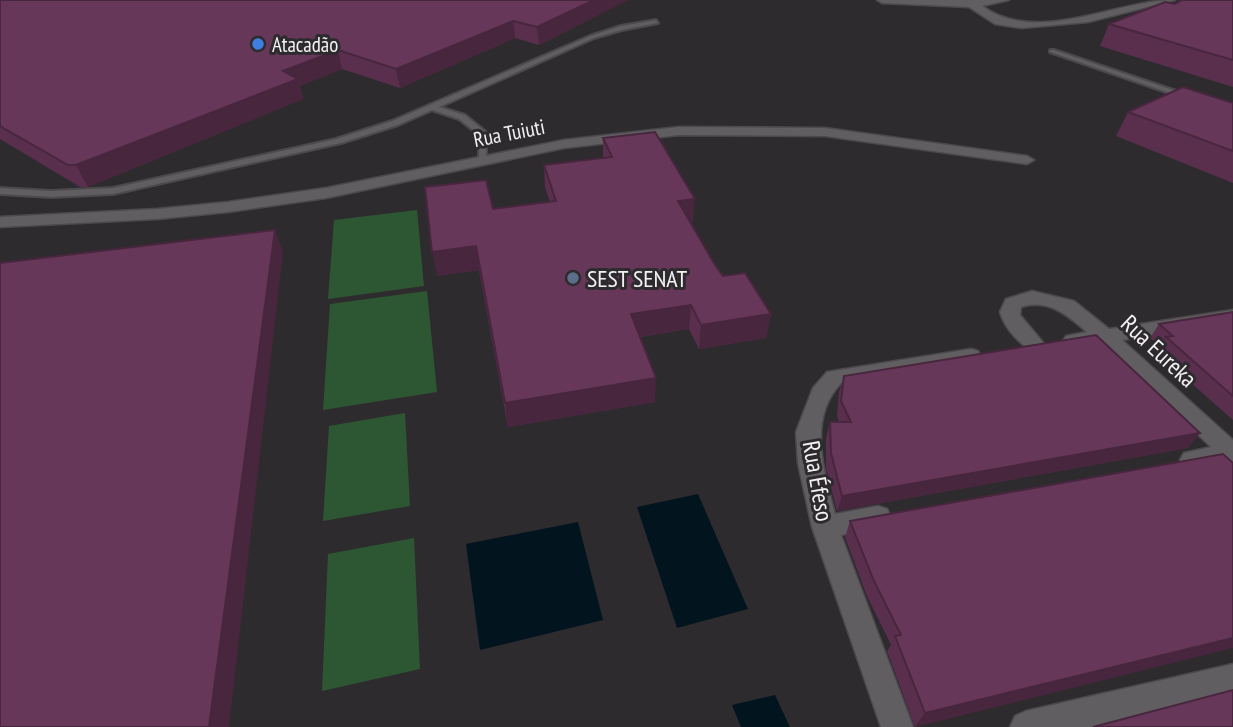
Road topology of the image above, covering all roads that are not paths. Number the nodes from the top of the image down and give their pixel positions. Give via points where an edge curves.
1 (882, 0) edge
2 (963, 0) edge
3 (1004, 0) edge
4 (1170, 0) edge
5 (976, 4) junction
6 (656, 22) dead end
7 (1052, 51) dead end
8 (1194, 99) edge
9 (432, 107) junction
10 (483, 159) junction
11 (1027, 160) dead end
12 (0, 191) edge
13 (0, 222) edge
14 (1233, 316) edge
15 (1106, 337) junction
16 (1036, 346) junction
17 (1232, 453) edge
18 (1163, 465) edge
19 (906, 512) edge
20 (824, 527) junction
21 (1233, 679) edge
22 (897, 727) edge
23 (1026, 727) edge

1 - 5 street
2 - 5 street
3 - 5 street
4 - 5 street via 1061,21 1016,24 998,21
6 - 9 lane via 592,37
7 - 8 lane
9 - 10 lane via 462,117 483,134
9 - 12 lane via 338,141 113,191
10 - 11 street, Rua Tuiuti via 629,135 768,130 825,132
10 - 13 street, Rua Tuiuti via 326,193 228,207
14 - 15 street, Rua Éfeso
15 - 16 street, Rua Éfeso
15 - 16 street, Rua Eureka via 1067,305 1032,297 1018,300 1011,307 1011,317
15 - 17 street, Rua Eureka
16 - 20 street, Rua Éfeso via 846,375 829,382 808,432
17 - 18 street
19 - 20 street
20 - 22 street, Rua Éfeso
21 - 23 street

